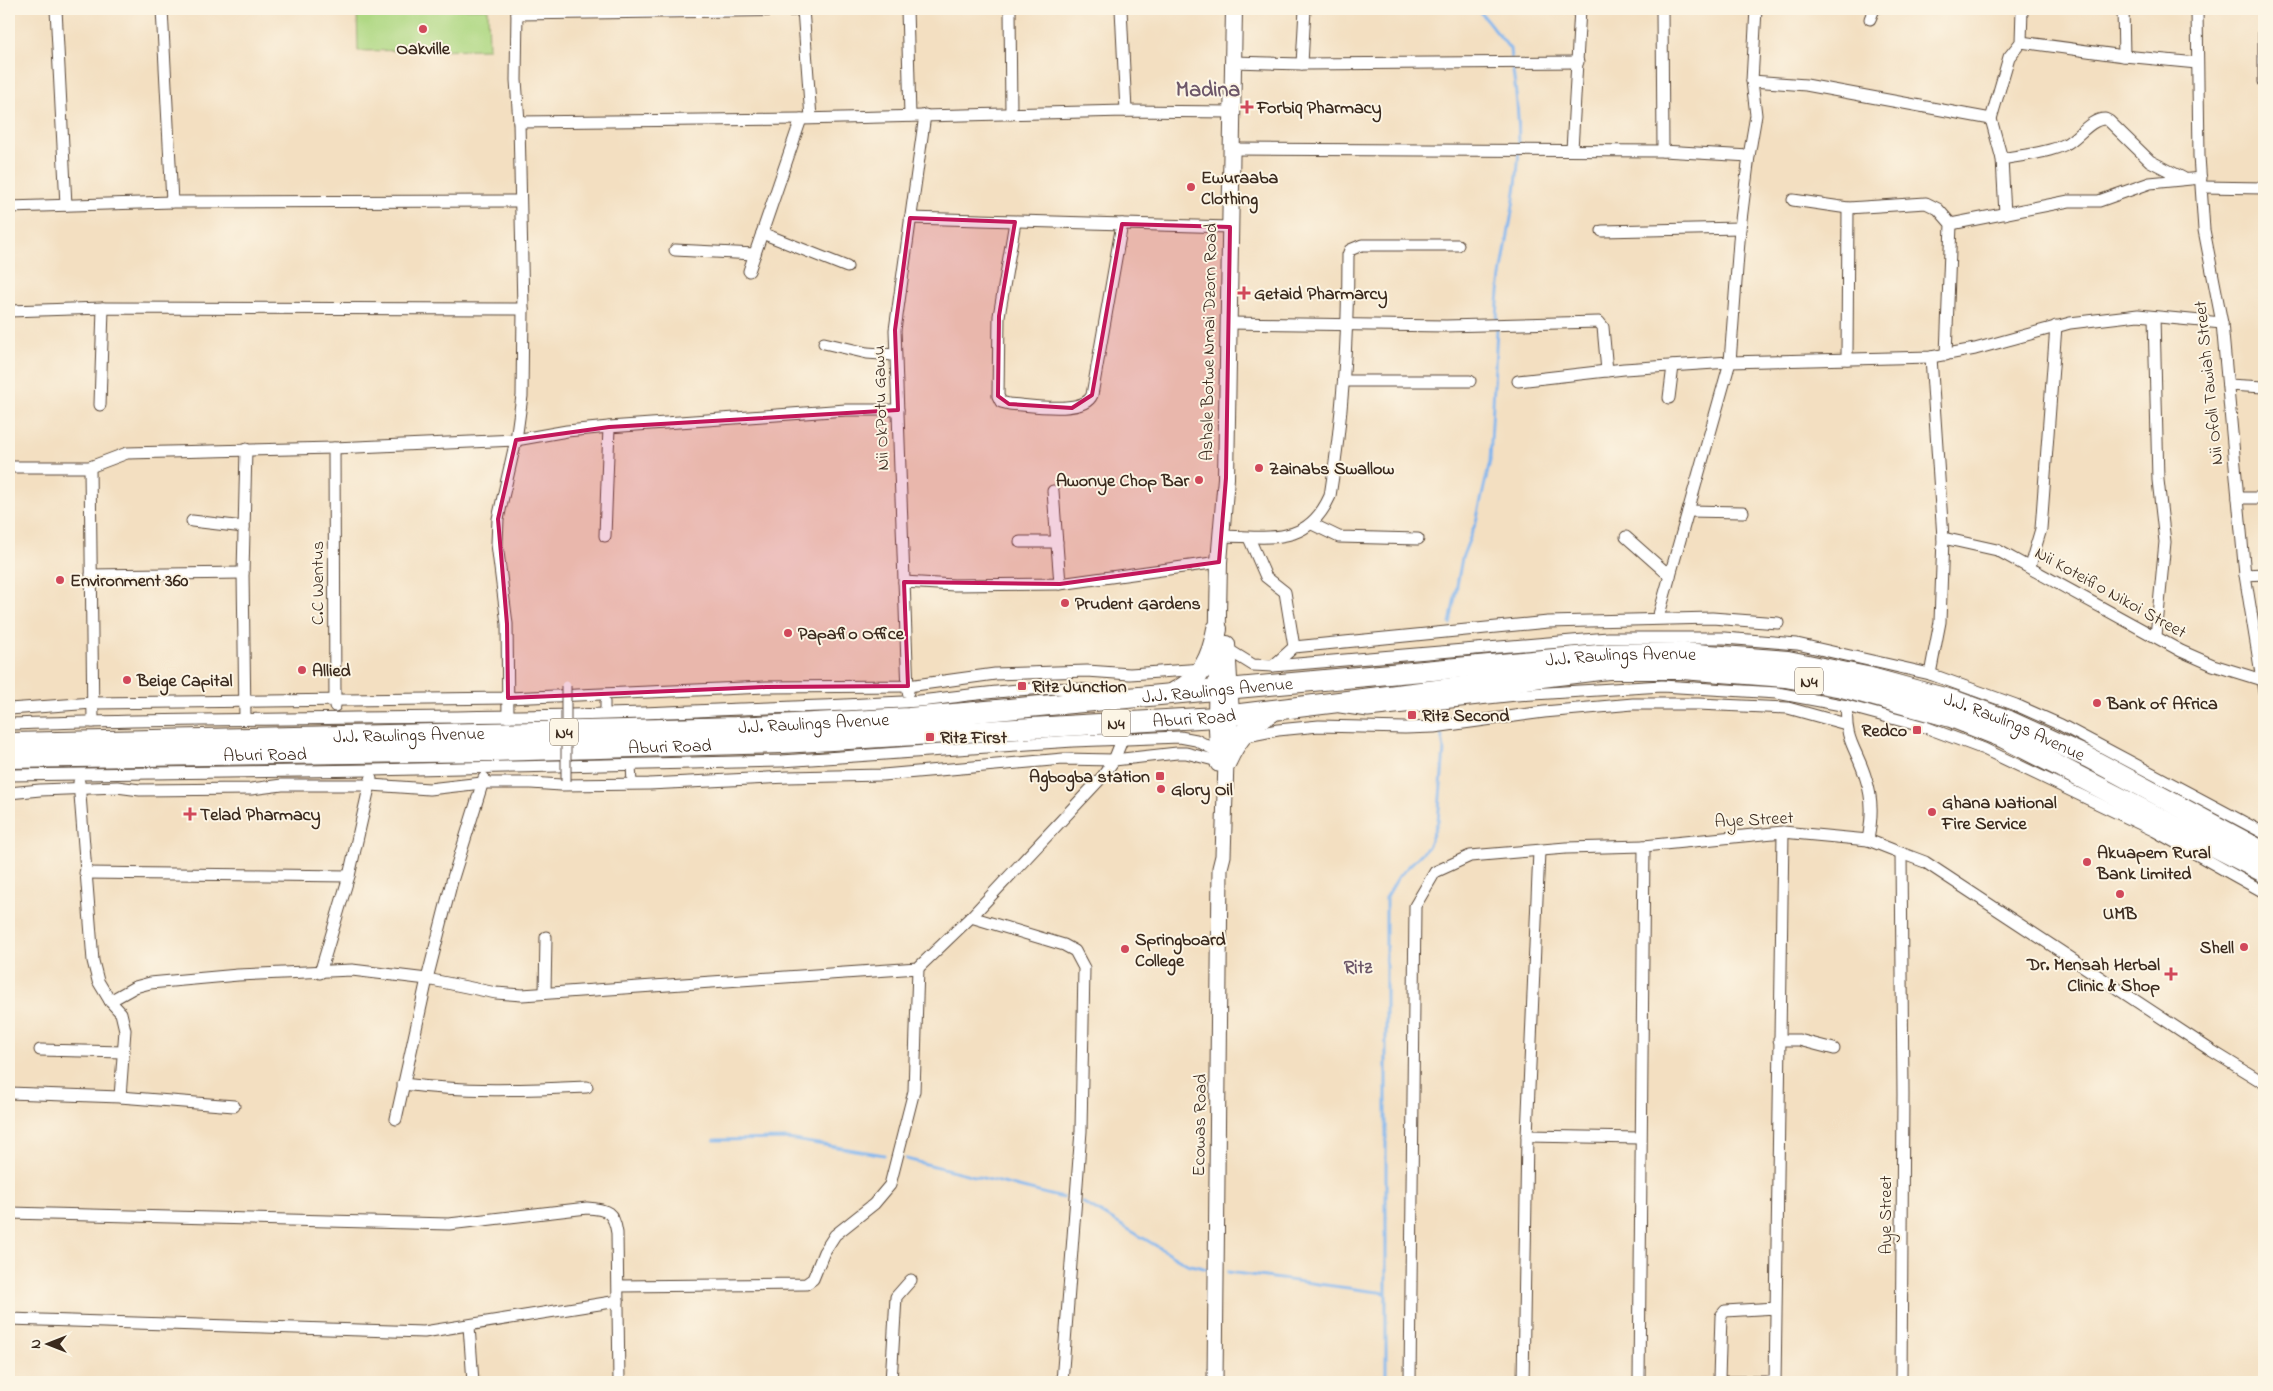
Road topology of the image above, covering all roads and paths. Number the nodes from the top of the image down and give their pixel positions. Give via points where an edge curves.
1 (56, 9) edge
2 (162, 9) edge
3 (803, 9) edge
4 (907, 9) edge
5 (1010, 9) edge
6 (1121, 9) edge
7 (1234, 9) edge
8 (1305, 9) edge
9 (1580, 9) edge
10 (1662, 9) edge
11 (1756, 9) edge
12 (2022, 9) edge
13 (2123, 9) edge
14 (2197, 9) edge
15 (2264, 9) edge
16 (517, 11) edge
17 (2021, 42) junction
18 (2124, 56) junction
19 (1233, 62) junction
20 (1578, 62) junction
21 (2198, 63) junction
22 (1302, 64) junction
23 (1752, 82) junction
24 (2264, 82) edge
25 (1126, 111) junction
26 (1231, 112) junction
27 (1011, 114) junction
28 (925, 115) junction
29 (910, 116) junction
30 (806, 118) junction
31 (1992, 120) junction
32 (519, 122) junction
33 (1231, 149) junction
34 (1572, 150) junction
35 (1662, 151) junction
36 (1749, 156) junction
37 (2002, 159) junction
38 (2184, 178) junction
39 (2201, 182) junction
40 (2264, 188) edge
41 (1793, 200) dead end
42 (520, 201) junction
43 (172, 202) junction
44 (66, 205) junction
45 (9, 207) edge
46 (1848, 208) junction
47 (2005, 214) junction
48 (910, 218) junction
49 (1015, 222) junction
50 (1122, 224) junction
51 (1951, 224) junction
52 (1230, 227) junction
53 (1740, 228) junction
54 (1602, 230) dead end
55 (762, 233) junction
56 (1458, 245) dead end
57 (675, 250) dead end
58 (755, 254) junction
59 (847, 267) dead end
60 (749, 271) dead end
61 (104, 308) junction
62 (523, 309) junction
63 (9, 311) edge
64 (2154, 317) junction
65 (1229, 323) junction
66 (1348, 323) junction
67 (2222, 323) junction
68 (2056, 326) junction
69 (824, 343) dead end
70 (895, 355) junction
71 (1946, 355) junction
72 (1931, 357) junction
73 (1846, 359) junction
74 (1730, 362) junction
75 (1673, 366) junction
76 (1607, 371) junction
77 (1470, 380) dead end
78 (1344, 381) junction
79 (1518, 381) dead end
80 (2228, 386) junction
81 (2264, 387) edge
82 (1669, 398) dead end
83 (100, 404) dead end
84 (898, 410) junction
85 (609, 427) junction
86 (516, 440) junction
87 (334, 448) junction
88 (246, 449) junction
89 (9, 467) edge
90 (90, 467) junction
91 (1053, 491) dead end
92 (2238, 498) junction
93 (2264, 498) edge
94 (1688, 511) junction
95 (1743, 512) dead end
96 (192, 521) dead end
97 (1312, 524) junction
98 (244, 527) junction
99 (1224, 532) junction
100 (605, 536) dead end
101 (1249, 538) junction
102 (1626, 538) dead end
103 (1943, 538) junction
104 (1418, 539) dead end
105 (1020, 542) dead end
106 (1057, 542) junction
107 (1219, 562) junction
108 (2030, 566) junction
109 (243, 572) junction
110 (2264, 574) edge
111 (91, 575) junction
112 (2245, 575) junction
113 (1670, 576) junction
114 (904, 582) junction
115 (1060, 584) junction
116 (1658, 618) junction
117 (1778, 623) dead end
118 (1218, 629) junction
119 (2156, 636) junction
120 (1294, 647) junction
121 (1554, 651) junction
122 (1226, 652) junction
123 (1273, 666) junction
124 (1203, 669) junction
125 (1930, 674) junction
126 (2262, 680) junction
127 (1732, 681) junction
128 (566, 686) dead end
129 (908, 686) junction
130 (2264, 692) edge
131 (1170, 693) junction
132 (1957, 693) junction
133 (508, 698) junction
134 (1118, 698) junction
135 (334, 700) junction
136 (245, 701) junction
137 (908, 701) junction
138 (1223, 702) junction
139 (93, 703) junction
140 (1329, 703) joint
141 (1847, 706) junction
142 (9, 709) edge
143 (1277, 709) junction
144 (508, 717) junction
145 (334, 718) junction
146 (736, 718) junction
147 (245, 719) junction
148 (93, 722) junction
149 (9, 724) edge
150 (1846, 724) junction
151 (270, 728) junction
152 (1239, 737) junction
153 (1122, 740) junction
154 (9, 743) edge
155 (902, 745) junction
156 (9, 758) edge
157 (2028, 759) junction
158 (1114, 760) junction
159 (306, 762) junction
160 (1220, 763) junction
161 (631, 764) junction
162 (488, 767) junction
163 (371, 770) junction
164 (79, 773) junction
165 (9, 775) edge
166 (566, 780) dead end
167 (482, 783) junction
168 (632, 784) junction
169 (371, 785) junction
170 (80, 788) junction
171 (9, 793) edge
172 (1783, 832) junction
173 (2264, 833) edge
174 (1868, 840) junction
175 (1644, 846) junction
176 (1538, 851) junction
177 (1900, 853) junction
178 (2256, 868) edge
179 (85, 873) junction
180 (349, 876) junction
181 (2264, 892) edge
182 (972, 917) junction
183 (546, 937) dead end
184 (918, 968) junction
185 (320, 972) junction
186 (427, 979) junction
187 (545, 993) junction
188 (110, 1001) junction
189 (1779, 1040) junction
190 (40, 1050) dead end
191 (1834, 1050) dead end
192 (124, 1052) junction
193 (2264, 1082) edge
194 (403, 1084) junction
195 (587, 1088) dead end
196 (9, 1093) edge
197 (120, 1097) junction
198 (234, 1106) dead end
199 (396, 1119) dead end
200 (1527, 1136) junction
201 (1640, 1138) junction
202 (9, 1213) edge
203 (910, 1280) dead end
204 (619, 1286) junction
205 (618, 1301) junction
206 (1776, 1308) junction
207 (9, 1319) edge
208 (468, 1326) junction
209 (473, 1382) edge
210 (619, 1382) edge
211 (891, 1382) edge
212 (1062, 1382) edge
213 (1215, 1382) edge
214 (1410, 1382) edge
215 (1523, 1382) edge
216 (1639, 1382) edge
217 (1901, 1382) edge

1 - 44 street
2 - 43 street
3 - 16 street
3 - 30 street
4 - 29 street
5 - 27 street
6 - 25 street
7 - 19 main road, Ashale Botwe Nmai Dzorn Road
8 - 22 street
9 - 20 street
10 - 35 street
11 - 23 street
12 - 17 street
13 - 18 street
14 - 21 street, Nii Ofoli Tawiah Street
15 - 24 street
16 - 32 street
17 - 18 street
17 - 31 street via 2009,57
18 - 21 street
19 - 22 street
19 - 26 main road, Ashale Botwe Nmai Dzorn Road
20 - 22 street
20 - 34 street
21 - 39 street, Nii Ofoli Tawiah Street
23 - 31 street via 1806,85
23 - 36 street via 1756,115
25 - 26 street
25 - 27 street
26 - 33 main road, Ashale Botwe Nmai Dzorn Road
27 - 28 street
28 - 29 street
28 - 48 street, Nii OkPotu Gawu
29 - 30 street
30 - 32 street
30 - 55 street
31 - 37 street
32 - 42 street
33 - 34 street
33 - 52 main road, Ashale Botwe Nmai Dzorn Road
34 - 35 street
35 - 36 street
36 - 53 street
37 - 38 street via 2064,145 2093,123 2104,119 2110,121 2150,161
37 - 47 street
38 - 39 street
38 - 47 street via 2150,183 2099,201 2069,201
39 - 40 street
39 - 67 street, Nii Ofoli Tawiah Street via 2204,230
41 - 46 street
42 - 43 street
42 - 62 street
43 - 44 street
44 - 45 street
46 - 51 street via 1926,203 1938,209
46 - 73 street
47 - 51 street
48 - 49 street
48 - 70 street, Nii OkPotu Gawu via 899,289
49 - 50 street
49 - 50 street via 999,316 998,396 1009,404 1072,408 1084,404 1092,395
50 - 52 street
51 - 71 street
52 - 65 main road, Ashale Botwe Nmai Dzorn Road
53 - 54 street
53 - 74 street
55 - 58 street
55 - 59 street
56 - 66 street via 1362,244 1350,250
57 - 58 street
58 - 60 street
61 - 62 street
61 - 63 street
61 - 83 street
62 - 86 street via 522,396
64 - 67 street
64 - 68 street via 2138,315
64 - 119 street via 2158,480 2164,542
65 - 66 street
65 - 99 main road, Ashale Botwe Nmai Dzorn Road
66 - 76 street via 1446,326 1599,322 1603,327
66 - 78 street
67 - 80 street, Nii Ofoli Tawiah Street
68 - 71 street
68 - 108 street via 2041,529
69 - 70 street via 867,354
70 - 84 street, Nii OkPotu Gawu
71 - 72 street
72 - 73 street
72 - 103 street
73 - 74 street
74 - 75 street
74 - 94 street
75 - 76 street
75 - 82 street
76 - 79 street
77 - 78 street
78 - 97 street via 1330,496 1323,513
80 - 81 street
80 - 92 street, Nii Ofoli Tawiah Street
84 - 85 street via 846,410
84 - 114 street, Nii OkPotu Gawu
85 - 86 street
85 - 100 street
86 - 87 street
86 - 133 street via 498,519 497,544 507,624
87 - 88 street
87 - 135 street, C.C Wentus
88 - 90 street via 127,452
88 - 98 street
89 - 90 street
90 - 111 street
91 - 106 street
92 - 93 street
92 - 112 street, Nii Ofoli Tawiah Street
94 - 95 street
94 - 113 street
96 - 98 street
97 - 101 street via 1274,537
97 - 104 street via 1339,538
98 - 109 street
99 - 101 street
99 - 107 main road
99 - 122 main road via 1229,602
101 - 120 street via 1266,578 1285,592
102 - 113 street
103 - 108 street, Nii Koteifio Nikoi Street via 1997,550
103 - 125 street via 1940,622
105 - 106 street
106 - 115 street
107 - 115 street
107 - 118 main road
108 - 119 street, Nii Koteifio Nikoi Street
109 - 111 street
109 - 136 street
110 - 112 street
111 - 139 street
112 - 126 street, Nii Ofoli Tawiah Street
113 - 116 street
114 - 115 street
114 - 129 street, Nii OkPotu Gawu
116 - 117 street
116 - 120 street via 1548,622
118 - 124 highway via 1213,651
118 - 138 main road
119 - 126 street, Nii Koteifio Nikoi Street via 2213,665
120 - 123 street
121 - 123 street
121 - 125 street via 1608,638 1682,637 1779,642
121 - 132 highway, J.J. Rawlings Avenue / N4 via 1609,654 1683,652 1788,661
121 - 138 highway, J.J. Rawlings Avenue / N4 via 1308,681
122 - 123 street via 1232,652 1253,666
122 - 138 main road
124 - 129 street via 1130,674 1087,671 995,674
124 - 131 highway via 1188,686
125 - 132 street
126 - 130 street, Nii Ofoli Tawiah Street
127 - 140 highway, J.J. Rawlings Avenue / N4 via 1682,668 1608,669
127 - 141 street
127 - 157 highway, J.J. Rawlings Avenue / N4 via 1785,677 1863,691 1951,717 2004,738
128 - 166 street, bridge
129 - 133 street via 766,686
129 - 137 street, Nii OkPotu Gawu
131 - 134 highway, J.J. Rawlings Avenue / N4
131 - 138 highway, J.J. Rawlings Avenue / N4
132 - 173 street via 2016,705 2061,725
132 - 178 highway, J.J. Rawlings Avenue / N4 via 2089,758
133 - 135 street
133 - 144 street
134 - 137 street via 1084,689
134 - 146 highway, J.J. Rawlings Avenue / N4 via 909,718
135 - 136 street
135 - 145 street, C.C Wentus
136 - 139 street
136 - 147 street
137 - 146 street
138 - 143 highway, Aburi Road / N4
138 - 155 highway, Aburi Road / N4 via 1159,720
138 - 160 street, Ecowas Road
139 - 142 street
139 - 148 street
140 - 143 highway, Aburi Road / N4
141 - 150 street
141 - 157 street
143 - 152 highway via 1254,722
144 - 145 street
144 - 146 street via 605,708
145 - 151 street
146 - 151 highway, J.J. Rawlings Avenue / N4
147 - 148 street
147 - 151 street
148 - 149 street
150 - 152 street via 1788,708 1633,704 1434,727 1320,726
150 - 174 street via 1872,803
151 - 154 highway, J.J. Rawlings Avenue / N4
152 - 160 highway
153 - 155 street
153 - 158 street
153 - 160 street via 1180,737 1196,740
155 - 159 highway, Aburi Road / N4 via 782,743 493,752
155 - 161 street via 782,761
156 - 159 highway, Aburi Road / N4
157 - 178 highway, J.J. Rawlings Avenue / N4
158 - 160 street via 1186,753
158 - 168 street via 1063,760 883,776
158 - 182 street via 1103,776
159 - 163 street
159 - 164 street
160 - 213 street, Ecowas Road via 1223,856 1220,868
161 - 162 street
161 - 168 street
162 - 163 street
162 - 167 street
163 - 169 street
164 - 165 street
164 - 170 street
167 - 168 street
167 - 169 street via 429,789
167 - 186 street
169 - 170 street via 282,785 251,789
169 - 180 street
170 - 171 street
170 - 179 street
172 - 174 street, Aye Street
172 - 175 street, Aye Street
172 - 189 street
174 - 177 street, Aye Street
175 - 176 street, Aye Street
175 - 201 street
176 - 200 street
176 - 214 street, Aye Street via 1470,856 1435,872 1415,906
177 - 193 street via 1925,862
177 - 217 street, Aye Street via 1903,1094
178 - 181 street
179 - 180 street
179 - 188 street via 93,961 98,981
180 - 185 street
182 - 184 street
182 - 212 street via 1064,945 1075,951 1084,968 1081,1131
183 - 187 street
184 - 187 street
184 - 204 street via 914,1091 890,1185 874,1204 835,1235 813,1279 806,1284
185 - 186 street via 352,970
185 - 188 street via 150,983 135,987
186 - 187 street via 496,993
186 - 194 street
188 - 192 street via 121,1013 125,1030
189 - 191 street via 1799,1040
189 - 206 street
190 - 192 street
192 - 197 street
194 - 195 street via 439,1089 516,1091
194 - 199 street
196 - 197 street
197 - 198 street
200 - 201 street
200 - 215 street
201 - 216 street
202 - 204 street via 449,1224 600,1209 610,1213 615,1223
203 - 211 street via 896,1297
204 - 205 street
205 - 208 street
205 - 210 street
206 - 206 street via 1725,1311 1721,1316 1719,1379 1723,1382 1775,1382
207 - 208 street via 424,1332
208 - 209 street

